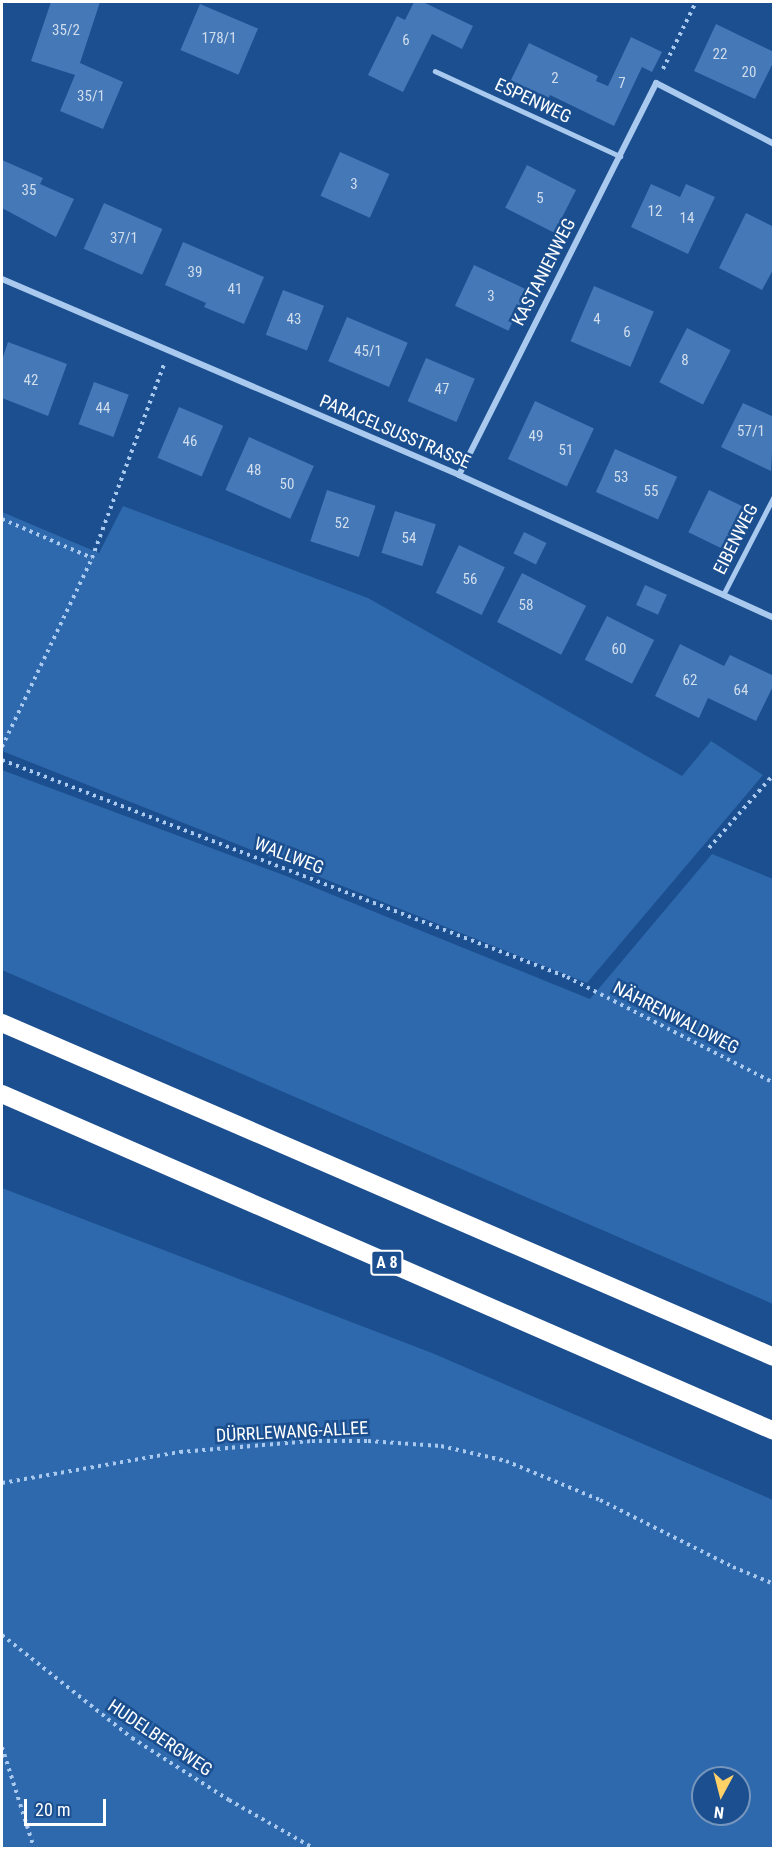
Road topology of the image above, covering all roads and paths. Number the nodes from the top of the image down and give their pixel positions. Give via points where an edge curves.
1 (696, 2) edge
2 (435, 71) dead end
3 (656, 83) junction
4 (774, 144) edge
5 (620, 156) junction
6 (2, 279) edge
7 (169, 352) junction
8 (459, 475) junction
9 (774, 496) edge
10 (2, 519) edge
11 (92, 558) junction
12 (723, 595) junction
13 (774, 618) edge
14 (2, 747) edge
15 (2, 760) edge
16 (774, 774) edge
17 (709, 848) dead end
18 (567, 976) joint
19 (2, 1023) edge
20 (774, 1083) edge
21 (2, 1094) edge
22 (774, 1357) edge
23 (774, 1431) edge
24 (2, 1483) edge
25 (774, 1584) edge
26 (2, 1635) edge
27 (2, 1747) edge
28 (34, 1848) edge
29 (314, 1848) edge

1 - 3 path
2 - 5 lane, ESPENWEG
3 - 4 street
3 - 5 street, KASTANIENWEG
5 - 8 street, KASTANIENWEG
6 - 7 street, PARACELSUSSTRASSE
7 - 8 street, PARACELSUSSTRASSE
7 - 11 path
8 - 12 street, PARACELSUSSTRASSE
9 - 12 lane, EIBENWEG
10 - 11 path
11 - 14 path
12 - 13 street, PARACELSUSSTRASSE
15 - 18 path, WALLWEG
16 - 17 path
18 - 20 path, NÄHRENWALDWEG
19 - 22 highway
21 - 23 highway, A 8
24 - 25 path, DÜRRLEWANG-ALLEE via 180,1452 312,1441 368,1440 441,1446 506,1461 548,1478
26 - 29 path, HUDELBERGWEG via 132,1738
27 - 28 path

